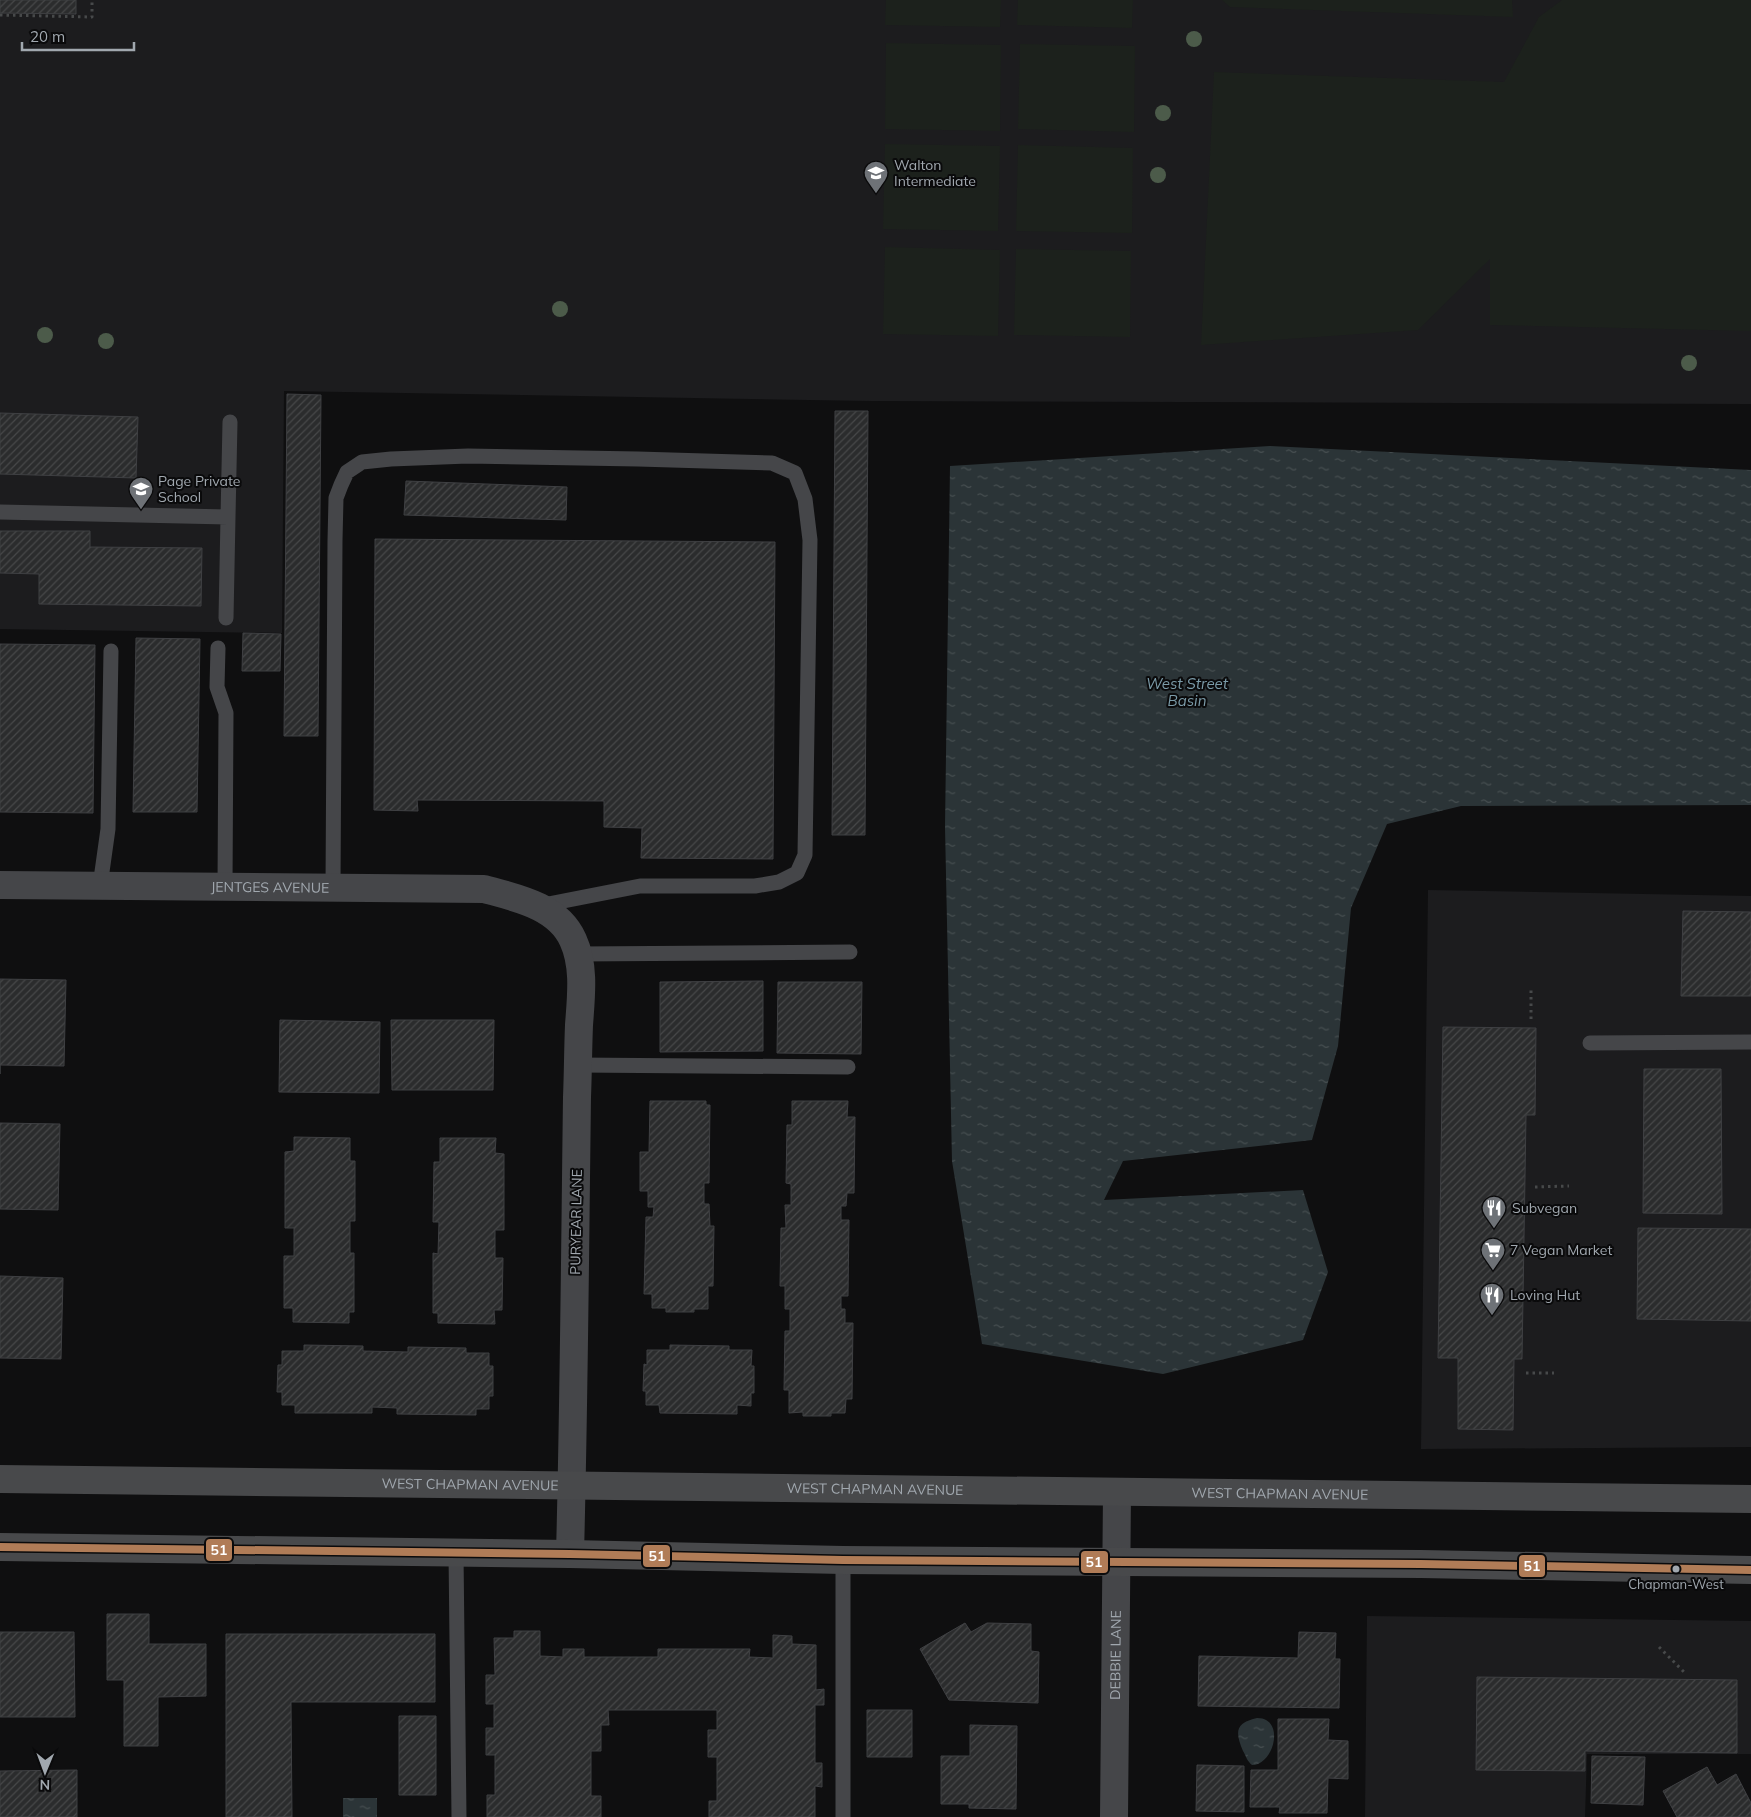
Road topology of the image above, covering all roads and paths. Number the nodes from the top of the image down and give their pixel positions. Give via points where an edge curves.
1 (92, 0) edge
2 (0, 15) edge
3 (230, 422) dead end
4 (0, 512) edge
5 (228, 517) junction
6 (226, 618) dead end
7 (218, 648) dead end
8 (111, 651) dead end
9 (0, 885) edge
10 (100, 886) junction
11 (225, 886) junction
12 (333, 888) junction
13 (538, 906) junction
14 (850, 952) dead end
15 (578, 954) junction
16 (1531, 988) dead end
17 (1531, 1019) dead end
18 (1751, 1042) edge
19 (1590, 1043) dead end
20 (578, 1065) junction
21 (848, 1067) dead end
22 (1569, 1186) dead end
23 (1535, 1187) dead end
24 (1526, 1373) dead end
25 (1554, 1373) dead end
26 (0, 1478) edge
27 (572, 1486) junction
28 (1117, 1493) junction
29 (1751, 1500) edge
30 (0, 1547) edge
31 (456, 1553) junction
32 (570, 1554) junction
33 (843, 1560) junction
34 (1116, 1562) junction
35 (1751, 1570) edge
36 (1659, 1647) dead end
37 (1684, 1672) dead end
38 (459, 1817) edge
39 (843, 1817) edge
40 (1114, 1817) edge

1 - 2 path via 92,17
3 - 5 lane
4 - 5 lane
5 - 6 lane
7 - 11 lane via 217,686 226,713
8 - 10 lane via 108,829
9 - 10 street, JENTGES AVENUE
10 - 11 street, JENTGES AVENUE
11 - 12 street, JENTGES AVENUE
12 - 13 street, JENTGES AVENUE via 484,889
12 - 13 lane via 336,498 347,472 362,462 468,456 772,463 795,473 805,499 810,540 805,855 797,873 779,882 754,886 640,886
13 - 15 street, PURYEAR LANE via 567,928
14 - 15 lane
15 - 20 street, PURYEAR LANE via 581,980
16 - 17 path
18 - 19 lane
20 - 21 lane
20 - 27 street, PURYEAR LANE
22 - 23 path
24 - 25 path
26 - 27 main road, WEST CHAPMAN AVENUE
27 - 28 main road, WEST CHAPMAN AVENUE
27 - 32 street, PURYEAR LANE
28 - 29 main road, WEST CHAPMAN AVENUE
28 - 34 street, DEBBIE LANE
30 - 31 main road
31 - 32 main road
31 - 38 lane
32 - 33 main road
33 - 34 main road
33 - 39 lane
34 - 35 main road
34 - 40 street, DEBBIE LANE
36 - 37 path

